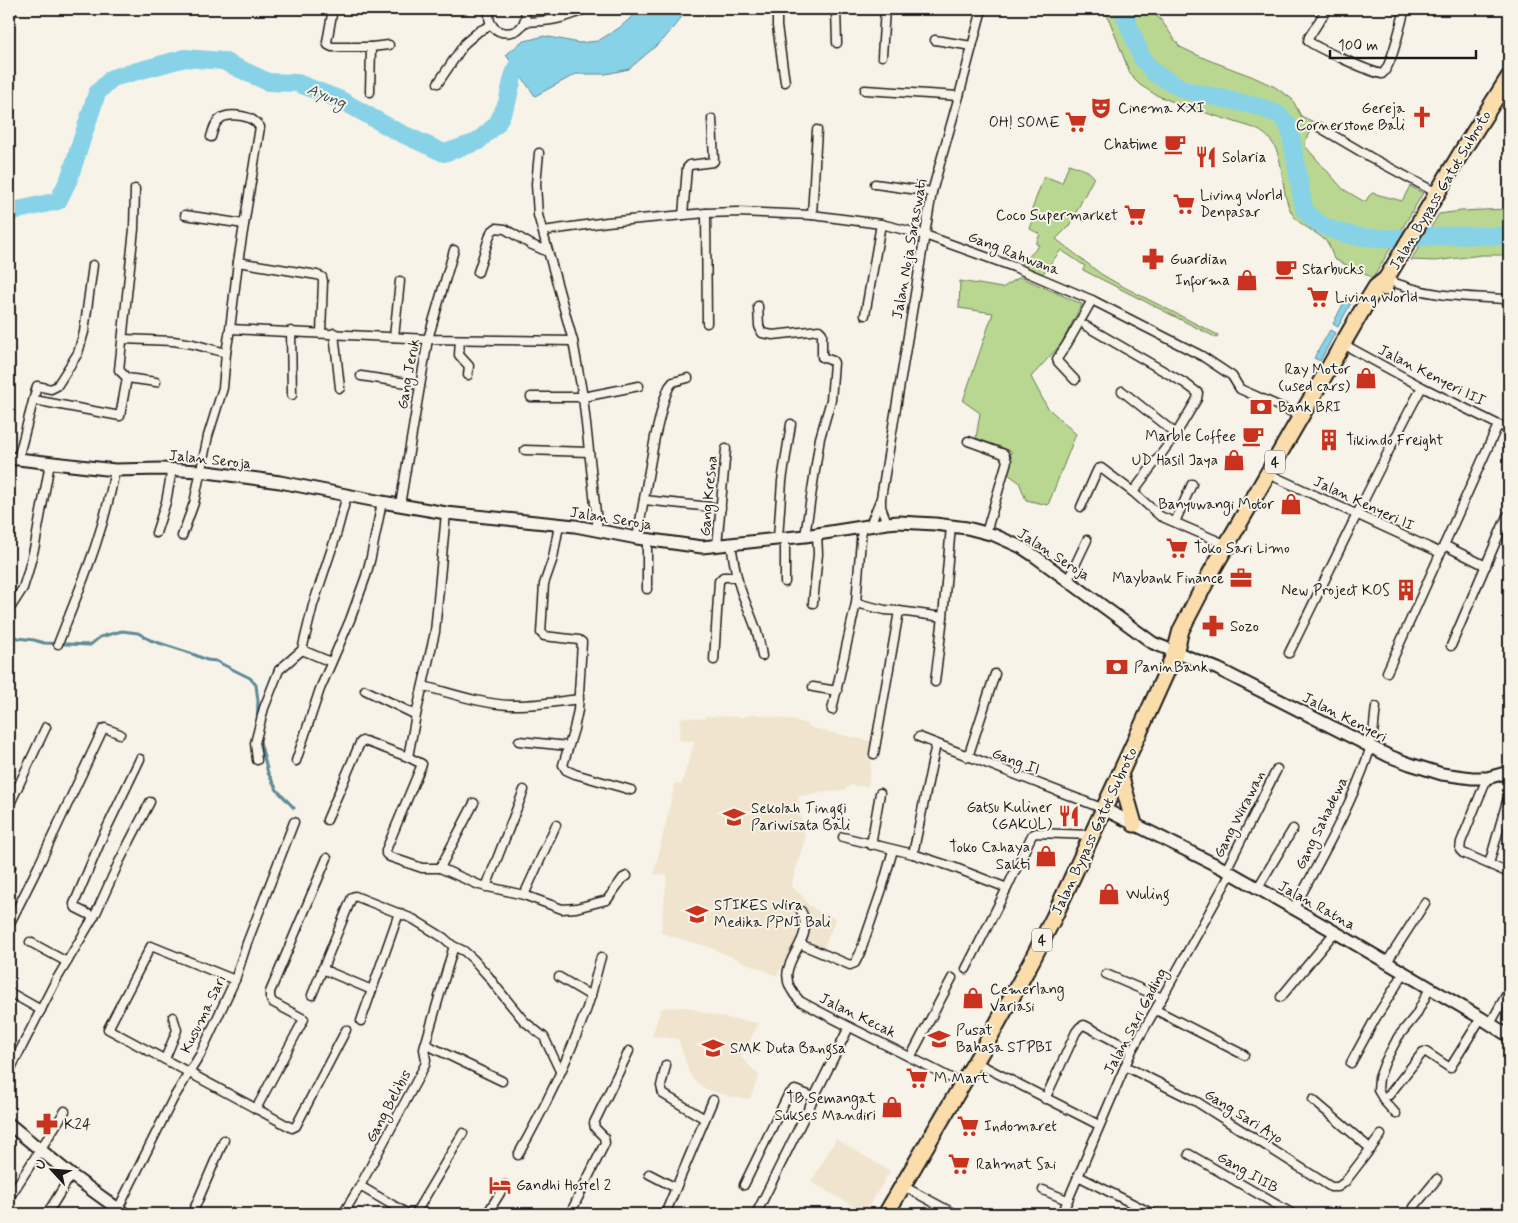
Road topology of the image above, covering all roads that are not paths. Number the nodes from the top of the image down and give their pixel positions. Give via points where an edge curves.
1 (13, 9) edge
2 (333, 9) edge
3 (490, 9) edge
4 (525, 9) edge
5 (585, 9) edge
6 (777, 9) edge
7 (836, 9) edge
8 (885, 9) edge
9 (982, 9) edge
10 (1327, 9) edge
11 (1405, 9) edge
12 (9, 17) edge
13 (524, 22) junction
14 (492, 25) junction
15 (935, 40) dead end
16 (836, 43) dead end
17 (389, 45) dead end
18 (972, 46) junction
19 (371, 47) junction
20 (882, 56) dead end
21 (1509, 77) edge
22 (785, 82) dead end
23 (438, 83) dead end
24 (865, 90) dead end
25 (370, 92) dead end
26 (959, 96) junction
27 (712, 119) dead end
28 (1319, 127) dead end
29 (817, 130) dead end
30 (210, 137) dead end
31 (539, 152) dead end
32 (875, 184) dead end
33 (135, 189) dead end
34 (932, 192) junction
35 (1435, 197) junction
36 (706, 213) junction
37 (185, 215) dead end
38 (683, 215) junction
39 (812, 215) junction
40 (244, 224) junction
41 (881, 224) junction
42 (543, 231) junction
43 (925, 235) junction
44 (454, 250) dead end
45 (548, 252) junction
46 (238, 262) junction
47 (93, 266) dead end
48 (478, 272) dead end
49 (1390, 273) junction
50 (400, 281) dead end
51 (1509, 299) edge
52 (1092, 300) junction
53 (758, 306) dead end
54 (865, 315) dead end
55 (707, 323) dead end
56 (1086, 326) dead end
57 (230, 329) junction
58 (291, 331) junction
59 (321, 333) junction
60 (334, 333) junction
61 (394, 337) junction
62 (123, 339) junction
63 (428, 339) junction
64 (460, 340) junction
65 (573, 341) junction
66 (1346, 346) junction
67 (226, 353) junction
68 (468, 375) dead end
69 (361, 376) dead end
70 (127, 378) junction
71 (688, 378) dead end
72 (1075, 380) dead end
73 (156, 382) dead end
74 (420, 385) junction
75 (639, 386) dead end
76 (1422, 387) junction
77 (340, 388) dead end
78 (1122, 391) dead end
79 (292, 395) dead end
80 (532, 397) dead end
81 (583, 397) junction
82 (34, 400) junction
83 (1301, 416) junction
84 (791, 424) dead end
85 (1498, 425) junction
86 (1509, 430) edge
87 (1176, 434) junction
88 (968, 441) dead end
89 (726, 449) dead end
90 (525, 450) dead end
91 (589, 452) junction
92 (13, 458) edge
93 (50, 463) junction
94 (115, 470) junction
95 (172, 470) junction
96 (200, 471) junction
97 (1275, 477) junction
98 (1192, 484) dead end
99 (1133, 492) junction
100 (347, 495) junction
101 (881, 498) junction
102 (644, 500) junction
103 (382, 502) junction
104 (400, 505) junction
105 (1081, 507) dead end
106 (721, 508) junction
107 (446, 513) junction
108 (1358, 515) junction
109 (1507, 516) dead end
110 (1175, 522) junction
111 (887, 523) junction
112 (558, 525) junction
113 (866, 526) junction
114 (951, 526) junction
115 (598, 531) junction
116 (156, 533) dead end
117 (986, 533) junction
118 (811, 535) junction
119 (182, 536) dead end
120 (781, 538) junction
121 (642, 539) junction
122 (1087, 540) dead end
123 (731, 544) junction
124 (717, 546) junction
125 (1231, 546) junction
126 (1442, 549) junction
127 (1486, 566) junction
128 (737, 577) junction
129 (1068, 580) junction
130 (785, 582) dead end
131 (647, 589) dead end
132 (813, 603) dead end
133 (856, 603) junction
134 (9, 610) edge
135 (899, 611) junction
136 (943, 617) junction
137 (58, 644) dead end
138 (1451, 646) dead end
139 (302, 650) junction
140 (1174, 653) junction
141 (1289, 653) dead end
142 (762, 656) dead end
143 (714, 660) dead end
144 (331, 662) junction
145 (1387, 672) dead end
146 (995, 674) dead end
147 (935, 682) dead end
148 (423, 686) junction
149 (814, 686) dead end
150 (366, 690) dead end
151 (837, 691) junction
152 (579, 699) junction
153 (1376, 707) dead end
154 (832, 710) dead end
155 (416, 716) junction
156 (46, 727) dead end
157 (120, 734) dead end
158 (918, 737) dead end
159 (519, 741) dead end
160 (936, 744) junction
161 (568, 746) junction
162 (1370, 747) junction
163 (874, 754) dead end
164 (408, 757) junction
165 (968, 757) junction
166 (140, 759) dead end
167 (257, 760) dead end
168 (296, 761) dead end
169 (1277, 770) dead end
170 (1509, 772) edge
171 (1120, 774) junction
172 (1487, 778) junction
173 (524, 790) dead end
174 (631, 790) dead end
175 (880, 793) dead end
176 (1509, 794) edge
177 (150, 802) dead end
178 (474, 803) dead end
179 (9, 806) edge
180 (1108, 811) junction
181 (327, 820) dead end
182 (294, 822) dead end
183 (1134, 824) junction
184 (556, 825) dead end
185 (1293, 829) dead end
186 (1092, 835) junction
187 (843, 837) dead end
188 (871, 845) junction
189 (893, 850) junction
190 (912, 854) junction
191 (326, 858) dead end
192 (1488, 864) junction
193 (440, 868) junction
194 (1228, 872) junction
195 (1509, 872) edge
196 (628, 876) dead end
197 (486, 887) junction
198 (1007, 888) junction
199 (1258, 889) junction
200 (524, 895) junction
201 (1425, 903) dead end
202 (1294, 908) junction
203 (801, 911) dead end
204 (398, 913) junction
205 (94, 917) junction
206 (9, 925) edge
207 (1335, 932) junction
208 (30, 942) dead end
209 (800, 944) junction
210 (453, 946) junction
211 (601, 957) dead end
212 (67, 962) junction
213 (1387, 962) junction
214 (322, 969) junction
215 (966, 969) dead end
216 (1404, 972) junction
217 (1106, 974) dead end
218 (559, 977) dead end
219 (952, 978) dead end
220 (236, 980) junction
221 (1430, 988) junction
222 (372, 990) junction
223 (1509, 990) edge
224 (9, 992) edge
225 (312, 995) dead end
226 (591, 996) junction
227 (1281, 997) dead end
228 (1162, 998) junction
229 (42, 1010) junction
230 (1156, 1010) junction
231 (173, 1017) dead end
232 (1485, 1021) junction
233 (362, 1022) dead end
234 (849, 1027) junction
235 (346, 1030) dead end
236 (1509, 1036) edge
237 (426, 1044) junction
238 (1132, 1050) junction
239 (629, 1051) dead end
240 (911, 1056) junction
241 (1244, 1056) dead end
242 (165, 1059) junction
243 (1351, 1063) dead end
244 (666, 1065) dead end
245 (980, 1065) junction
246 (1125, 1066) junction
247 (560, 1071) junction
248 (9, 1072) edge
249 (190, 1072) junction
250 (502, 1081) dead end
251 (962, 1084) junction
252 (1389, 1095) dead end
253 (814, 1097) junction
254 (1046, 1099) junction
255 (713, 1100) dead end
256 (1313, 1100) dead end
257 (256, 1109) junction
258 (65, 1111) dead end
259 (1396, 1114) dead end
260 (705, 1119) junction
261 (9, 1124) edge
262 (1099, 1125) junction
263 (463, 1132) dead end
264 (1381, 1134) dead end
265 (224, 1140) dead end
266 (1371, 1149) junction
267 (39, 1150) junction
268 (1188, 1154) dead end
269 (518, 1155) dead end
270 (649, 1174) dead end
271 (70, 1175) junction
272 (1078, 1176) junction
273 (1437, 1179) dead end
274 (505, 1185) dead end
275 (744, 1185) dead end
276 (360, 1186) junction
277 (902, 1186) junction
278 (676, 1188) junction
279 (1043, 1190) dead end
280 (9, 1198) edge
281 (1067, 1200) junction
282 (121, 1212) edge
283 (47, 1214) edge
284 (192, 1214) edge
285 (343, 1214) edge
286 (408, 1214) edge
287 (415, 1214) edge
288 (487, 1214) edge
289 (570, 1214) edge
290 (665, 1214) edge
291 (756, 1214) edge
292 (886, 1214) edge
293 (955, 1214) edge
294 (1062, 1214) edge
295 (1153, 1214) edge
296 (1293, 1214) edge
297 (1420, 1214) edge

1 - 12 street
2 - 19 street via 328,45
3 - 14 street
4 - 13 street
5 - 13 street via 552,21
6 - 22 street
7 - 16 street
8 - 20 street
9 - 18 street, Jalan Noja Saraswati
10 - 11 street via 1308,41 1382,74 1387,68
13 - 14 street via 512,32 501,32
14 - 23 street via 465,43
15 - 18 street
17 - 19 street
18 - 26 street, Jalan Noja Saraswati
19 - 25 street
21 - 35 highway, Jalan Bypass Gatot Subroto / 4
24 - 26 street
26 - 34 street, Jalan Noja Saraswati
27 - 38 street via 714,160 687,168
28 - 35 street
29 - 39 street
30 - 40 street via 216,123 228,115 247,117 260,127
31 - 42 street via 536,192
32 - 34 street
33 - 62 street
34 - 43 street, Jalan Noja Saraswati
35 - 49 highway, Jalan Bypass Gatot Subroto / 4
36 - 38 street, Gang Rahwana
36 - 39 street, Gang Rahwana
36 - 55 street
37 - 40 street
38 - 42 street, Gang Rahwana
39 - 41 street, Gang Rahwana
40 - 46 street
41 - 43 street, Gang Rahwana
41 - 54 street
42 - 45 street
43 - 52 street, Gang Rahwana
43 - 101 street, Jalan Noja Saraswati
44 - 63 street, Gang Jeruk
45 - 48 street via 505,229 496,228 491,232
45 - 65 street
46 - 57 street
46 - 59 street via 322,277
47 - 82 street via 86,324 78,353 57,386 51,389 37,386
49 - 51 street via 1400,285 1445,295
49 - 66 highway, Jalan Bypass Gatot Subroto / 4 via 1376,287
50 - 61 street
52 - 72 street via 1057,359
52 - 83 street, Gang Rahwana via 1202,356 1232,376 1240,389
53 - 118 street via 762,333 819,330 822,334 822,357 834,363 832,400 820,438
56 - 87 street via 1197,392 1197,398
57 - 58 street
57 - 67 street
58 - 59 street
58 - 79 street
59 - 60 street
60 - 61 street
60 - 77 street
61 - 63 street
62 - 67 street via 193,344
62 - 70 street via 119,367
63 - 64 street
63 - 74 street, Gang Jeruk
64 - 65 street
64 - 68 street via 459,355 468,366
65 - 81 street
66 - 76 street, Jalan Kenyeri III
66 - 83 highway, Jalan Bypass Gatot Subroto / 4
66 - 97 highway, Jalan Bypass Gatot Subroto / 4
67 - 96 street via 223,388
69 - 74 street
70 - 73 street
70 - 82 street via 120,416
71 - 102 street via 673,382 664,400
74 - 104 street, Gang Jeruk
75 - 81 street
76 - 85 street, Jalan Kenyeri III
76 - 108 street
78 - 87 street
80 - 81 street
81 - 91 street
82 - 92 street
83 - 125 highway, Jalan Bypass Gatot Subroto / 4
84 - 120 street via 782,481
85 - 86 street, Jalan Kenyeri III
85 - 126 street
87 - 99 street
88 - 117 street via 1004,454 1006,458
89 - 106 street, Gang Kresna
90 - 91 street
91 - 115 street
92 - 93 street, Jalan Seroja
93 - 94 street, Jalan Seroja
93 - 134 street via 28,572 23,588
94 - 95 street, Jalan Seroja
94 - 137 street via 98,540
95 - 96 street, Jalan Seroja
95 - 116 street
96 - 100 street, Jalan Seroja
96 - 119 street via 194,503
97 - 108 street, Jalan Kenyeri II
97 - 125 highway, Jalan Bypass Gatot Subroto / 4
98 - 110 street
99 - 105 street via 1101,468
99 - 110 street via 1160,516
100 - 103 street, Jalan Seroja
100 - 139 street
101 - 111 street, Jalan Noja Saraswati
101 - 113 street, Jalan Noja Saraswati
102 - 106 street
102 - 121 street
103 - 104 street, Jalan Seroja
103 - 144 street via 366,576
104 - 107 street, Jalan Seroja
106 - 124 street, Gang Kresna
107 - 112 street, Jalan Seroja
107 - 148 street via 435,632
108 - 126 street, Jalan Kenyeri II
108 - 141 street
109 - 127 street
110 - 125 street
111 - 113 street, Jalan Seroja
111 - 114 street, Jalan Seroja
112 - 115 street, Jalan Seroja
112 - 152 street via 553,558 544,584 541,633 582,642
113 - 118 street, Jalan Seroja
113 - 133 street, Jalan Noja Saraswati
114 - 117 street, Jalan Seroja
114 - 136 street
115 - 121 street, Jalan Seroja
117 - 129 street, Jalan Seroja via 1021,547
118 - 120 street, Jalan Seroja
118 - 132 street via 818,554
120 - 123 street, Jalan Seroja
120 - 130 street
121 - 124 street, Jalan Seroja
121 - 131 street
122 - 129 street
123 - 124 street, Jalan Seroja
123 - 128 street
125 - 140 highway, Jalan Bypass Gatot Subroto / 4 via 1181,630
126 - 127 street, Jalan Kenyeri II
126 - 145 street
127 - 138 street
128 - 142 street via 757,627
128 - 143 street via 723,577 719,581
129 - 140 street, Jalan Seroja via 1148,639
133 - 135 street
133 - 151 street, Jalan Noja Saraswati
135 - 136 street
135 - 163 street
136 - 147 street
139 - 144 street
139 - 167 street via 279,670 274,680 257,732
140 - 162 street, Jalan Kenyeri via 1218,669
140 - 171 highway, Jalan Bypass Gatot Subroto / 4
144 - 168 street
146 - 165 street
148 - 152 street via 509,705
148 - 155 street
149 - 151 street
150 - 155 street
151 - 154 street, Jalan Noja Saraswati
152 - 161 street
153 - 162 street, Gang Sahadewa
155 - 164 street
156 - 179 street
157 - 206 street via 104,728
158 - 160 street, Gang II
159 - 161 street
160 - 165 street, Gang II
160 - 190 street
161 - 174 street via 562,763 566,770
162 - 172 street, Jalan Kenyeri via 1439,773
162 - 202 street, Gang Sahadewa via 1335,830
164 - 181 street via 362,741
164 - 193 street via 422,764 386,852 390,858 422,868
165 - 180 street, Gang II
166 - 205 street via 74,904
169 - 194 street, Gang Wirawan
170 - 172 street, Jalan Kenyeri
171 - 180 highway, Jalan Bypass Gatot Subroto / 4
171 - 183 highway
172 - 192 street via 1460,847 1463,853
173 - 197 street
175 - 188 street
176 - 192 street
177 - 205 street
178 - 193 street
180 - 183 street, Jalan Ratna
180 - 186 highway, Jalan Bypass Gatot Subroto / 4
182 - 220 street, Kusuma Sari
183 - 194 street, Jalan Ratna
184 - 200 street
185 - 199 street
186 - 198 street via 1033,833
186 - 245 highway, Jalan Bypass Gatot Subroto / 4
187 - 188 street
188 - 189 street
189 - 190 street
189 - 209 street via 855,963 850,965
190 - 198 street
191 - 257 street via 270,992 272,1002 304,1019
192 - 195 street
193 - 197 street
194 - 199 street, Jalan Ratna
194 - 228 street, Jalan Sari Gading
196 - 200 street via 607,900 576,908 562,909
197 - 200 street
198 - 215 street
199 - 202 street, Jalan Ratna
201 - 213 street
202 - 207 street, Jalan Ratna
203 - 209 street, Jalan Kecak via 806,922
204 - 210 street via 435,932
204 - 214 street via 353,896
204 - 222 street
205 - 212 street
207 - 213 street, Jalan Ratna
207 - 227 street
208 - 212 street
209 - 234 street, Jalan Kecak via 787,970 786,978 791,990 800,1001
210 - 237 street, Gang Belibis
210 - 247 street via 473,959 524,1021 544,1037
211 - 226 street
212 - 229 street
213 - 216 street, Jalan Ratna
214 - 222 street
214 - 225 street
216 - 221 street, Jalan Ratna
216 - 243 street
217 - 228 street
218 - 226 street
219 - 240 street
220 - 242 street via 151,946 108,1029
220 - 249 street, Kusuma Sari
221 - 232 street, Jalan Ratna
221 - 259 street via 1416,1015 1398,1037 1379,1078 1378,1090
222 - 233 street
223 - 232 street
224 - 229 street
226 - 247 street
228 - 230 street, Jalan Sari Gading
229 - 248 street
230 - 238 street, Jalan Sari Gading
230 - 241 street
231 - 242 street via 177,1030
232 - 236 street, Jalan Ratna
232 - 252 street via 1450,1068 1423,1052
234 - 240 street, Jalan Kecak
234 - 253 street
235 - 257 street via 296,1126 292,1128
237 - 250 street
237 - 276 street, Gang Belibis via 423,1069
238 - 246 street, Jalan Sari Gading
238 - 254 street via 1084,1026 1080,1027
239 - 289 street via 594,1123 605,1143
240 - 251 street, Jalan Kecak
242 - 249 street
244 - 260 street via 661,1086 663,1094
245 - 251 highway, Jalan Bypass Gatot Subroto / 4
245 - 254 street
246 - 262 street, Jalan Sari Gading
246 - 266 street, Gang Sari Ayo via 1197,1102 1331,1187 1345,1182
247 - 269 street
249 - 257 street
249 - 282 street, Kusuma Sari via 173,1099
251 - 277 highway, Jalan Bypass Gatot Subroto / 4
253 - 275 street via 794,1090 788,1095
253 - 291 street
254 - 262 street
255 - 260 street
256 - 266 street
258 - 267 street
260 - 278 street
261 - 267 street
262 - 272 street, Jalan Sari Gading
263 - 287 street
264 - 266 street
265 - 284 street
267 - 271 street
267 - 280 street
268 - 296 street, Gang IIIB
270 - 278 street
271 - 282 street
271 - 283 street
272 - 281 street, Jalan Sari Gading
272 - 295 street
273 - 297 street via 1414,1207
274 - 288 street
276 - 285 street, Gang Belibis
276 - 286 street
277 - 292 highway, Jalan Bypass Gatot Subroto / 4
277 - 293 street
278 - 290 street
279 - 281 street
281 - 294 street, Jalan Sari Gading

